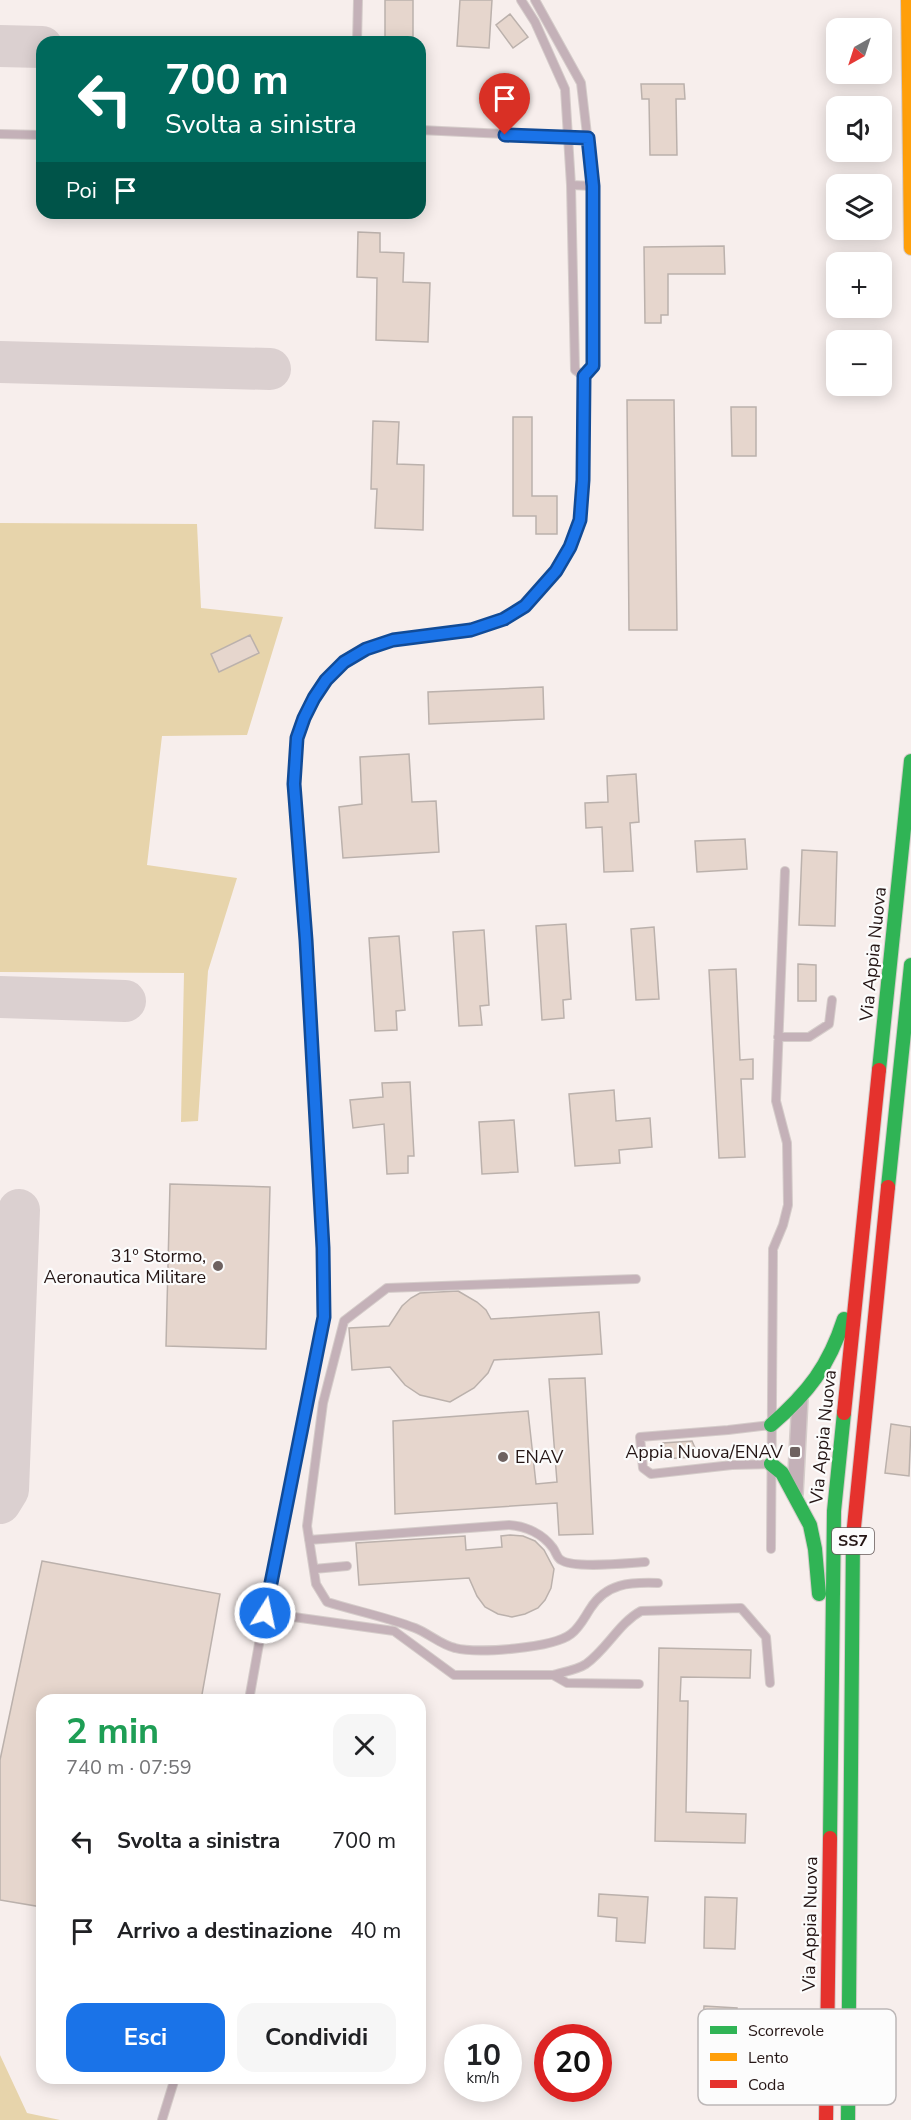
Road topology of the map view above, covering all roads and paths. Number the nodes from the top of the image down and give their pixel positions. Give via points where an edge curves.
1 (358, 0) edge
2 (521, 0) edge
3 (535, 0) edge
4 (908, 0) edge
5 (357, 36) edge
6 (426, 130) edge
7 (0, 134) edge
8 (36, 135) edge
9 (569, 138) junction
10 (588, 138) junction
11 (571, 185) junction
12 (593, 186) junction
13 (911, 248) edge
14 (584, 376) junction
15 (911, 761) edge
16 (785, 871) dead end
17 (911, 964) edge
18 (832, 1000) dead end
19 (778, 1037) junction
20 (860, 1253) junction
21 (636, 1279) dead end
22 (800, 1398) junction
23 (771, 1425) junction
24 (771, 1464) junction
25 (795, 1496) junction
26 (309, 1540) junction
27 (771, 1549) dead end
28 (645, 1562) dead end
29 (347, 1566) dead end
30 (314, 1569) junction
31 (658, 1582) dead end
32 (265, 1613) junction
33 (553, 1675) junction
34 (770, 1683) dead end
35 (639, 1684) dead end
36 (250, 1694) edge
37 (830, 1694) junction
38 (827, 2009) edge
39 (849, 2009) edge
40 (173, 2084) edge
41 (826, 2105) edge
42 (848, 2105) edge
43 (162, 2120) edge
44 (826, 2120) edge
45 (848, 2120) edge

1 - 5 lane
2 - 9 lane via 565,89
3 - 10 lane via 581,83
4 - 13 main road
6 - 9 lane
7 - 8 lane
9 - 10 lane
9 - 11 lane
10 - 12 lane
11 - 12 lane
11 - 14 lane via 576,370
12 - 14 lane via 593,366
14 - 32 lane via 580,520 556,571 525,606 504,619 471,630 393,640 344,662 314,698 297,738 294,784 307,952 324,1317
15 - 20 main road, Via Appia Nuova / SS7
16 - 19 lane
17 - 39 main road, SS7 via 853,1525
18 - 19 lane via 829,1024 809,1037
19 - 23 lane via 776,1101 788,1143 788,1205 773,1249
20 - 22 main road via 836,1344 823,1372
20 - 37 main road, Via Appia Nuova / SS7 via 834,1511
21 - 26 lane via 387,1288 344,1320 323,1403 307,1526
22 - 23 main road
22 - 25 street
23 - 24 lane
23 - 24 lane via 640,1437 643,1468 651,1473
24 - 25 main road via 782,1473
24 - 27 lane
25 - 37 main road via 813,1535
26 - 28 lane via 526,1526 552,1546 560,1560 586,1565
26 - 30 lane
29 - 30 lane
30 - 31 lane via 316,1584 327,1602 416,1628 452,1647 487,1651 551,1643 570,1635 600,1595 610,1588 632,1582
32 - 33 lane via 394,1631 454,1675
32 - 36 lane
33 - 34 lane via 584,1666 641,1611 741,1608 766,1637
33 - 35 lane via 567,1683
37 - 38 main road, Via Appia Nuova / SS7
40 - 43 lane
41 - 44 main road, Via Appia Nuova / SS7
42 - 45 main road, SS7

